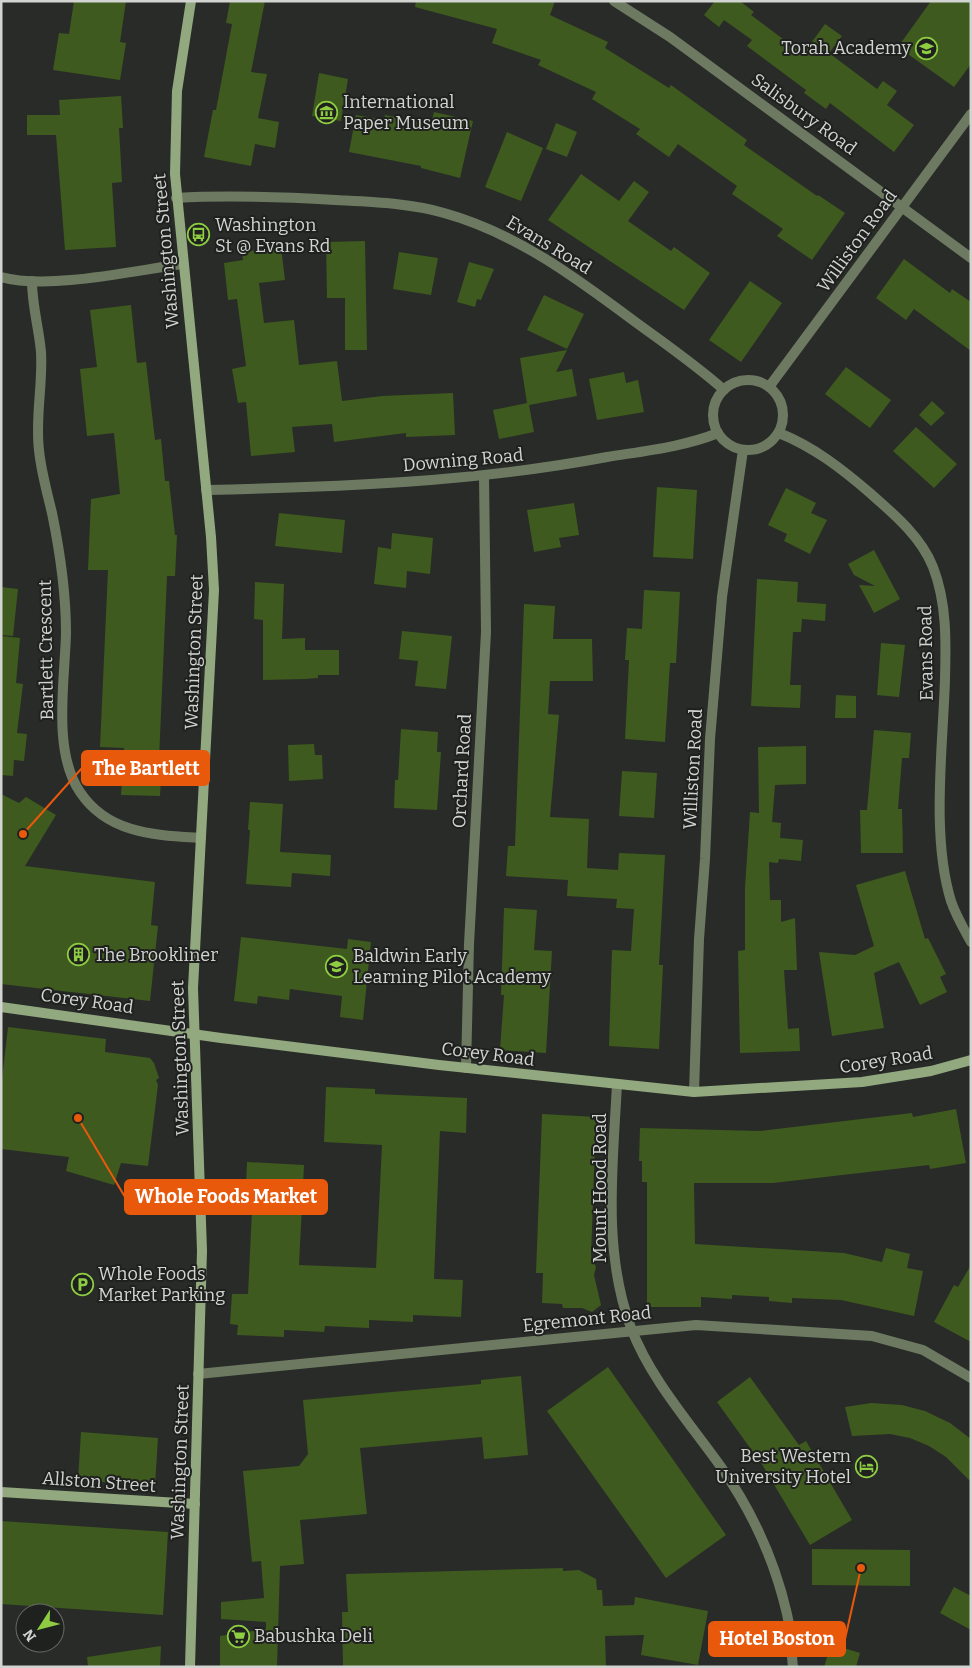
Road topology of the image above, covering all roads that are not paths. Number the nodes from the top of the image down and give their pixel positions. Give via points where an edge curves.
1 (192, 1) edge
2 (614, 1) edge
3 (971, 114) edge
4 (176, 198) junction
5 (903, 207) junction
6 (971, 258) edge
7 (183, 264) junction
8 (1, 277) edge
9 (32, 281) junction
10 (769, 387) junction
11 (724, 390) junction
12 (718, 433) junction
13 (779, 433) junction
14 (743, 450) junction
15 (484, 476) junction
16 (206, 490) junction
17 (201, 838) junction
18 (971, 942) edge
19 (1, 1006) edge
20 (194, 1034) junction
21 (971, 1060) edge
22 (466, 1068) junction
23 (617, 1084) junction
24 (694, 1092) junction
25 (632, 1330) junction
26 (198, 1374) junction
27 (971, 1378) edge
28 (1, 1492) edge
29 (195, 1504) junction
30 (190, 1667) edge
31 (793, 1667) edge

1 - 4 main road, Washington Street via 176,106
2 - 5 street, Salisbury Road via 670,37
3 - 5 street, Williston Road
4 - 7 main road, Washington Street
4 - 11 street, Evans Road via 390,203 465,219 513,239 551,262
5 - 6 street, Salisbury Road
5 - 10 street, Williston Road
7 - 9 street
7 - 16 main road, Washington Street
8 - 9 street
9 - 17 street, Bartlett Crescent via 32,304 41,352 38,451 57,538 66,610 63,718 68,768 88,804 116,825 146,833
10 - 11 street via 746,380
10 - 13 street via 782,405
11 - 12 street via 713,410
12 - 14 street via 728,444
12 - 15 street, Downing Road via 567,465
13 - 14 street via 764,447
13 - 18 street, Evans Road via 809,447 844,470 904,526 933,566 940,588 946,644 940,823 943,853 952,902
14 - 24 street, Williston Road via 722,597 710,739
15 - 16 street, Downing Road
15 - 22 street, Orchard Road via 486,632 469,944
16 - 17 main road, Washington Street via 214,601
17 - 20 main road, Washington Street via 193,988
19 - 20 main road, Corey Road
20 - 22 main road, Corey Road
20 - 26 main road, Washington Street via 202,1193
21 - 24 main road, Corey Road via 931,1071 862,1082
22 - 23 main road, Corey Road
23 - 24 main road, Corey Road
23 - 25 street, Mount Hood Road via 614,1256 619,1291
25 - 26 street, Egremont Road
25 - 27 street, Egremont Road via 696,1325 872,1336 923,1350
25 - 31 street, Mount Hood Road via 660,1385 748,1509 788,1616
26 - 29 main road, Washington Street
28 - 29 main road, Allston Street
29 - 30 main road, Washington Street

